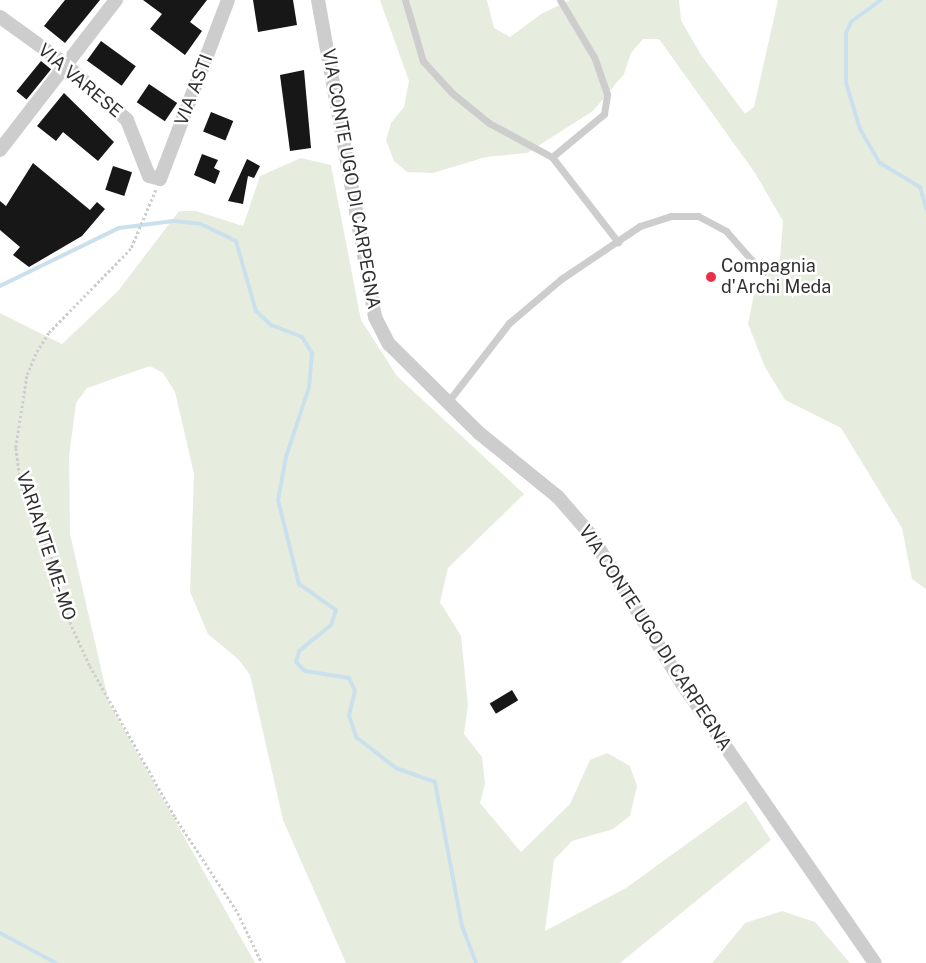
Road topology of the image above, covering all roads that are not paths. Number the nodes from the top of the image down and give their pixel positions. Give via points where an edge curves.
1 (116, 0) edge
2 (228, 0) edge
3 (318, 0) edge
4 (405, 0) edge
5 (560, 0) edge
6 (0, 17) edge
7 (64, 63) junction
8 (0, 150) edge
9 (552, 157) junction
10 (160, 179) joint
11 (618, 242) junction
12 (764, 273) dead end
13 (447, 404) junction
14 (875, 963) edge

1 - 7 street
2 - 10 street, VIA ASTI
3 - 13 street, VIA CONTE UGO DI CARPEGNA via 375,316 406,365
4 - 9 lane via 424,61 452,93 489,123
5 - 9 lane via 594,57 607,94 604,114
6 - 7 street, VIA VARESE
7 - 8 street
7 - 10 street, VIA VARESE via 127,120 149,176
9 - 11 lane
11 - 12 lane via 640,226 671,216 698,216 726,231
11 - 13 lane via 561,279 510,323
13 - 14 street, VIA CONTE UGO DI CARPEGNA via 558,497 590,534 681,682

